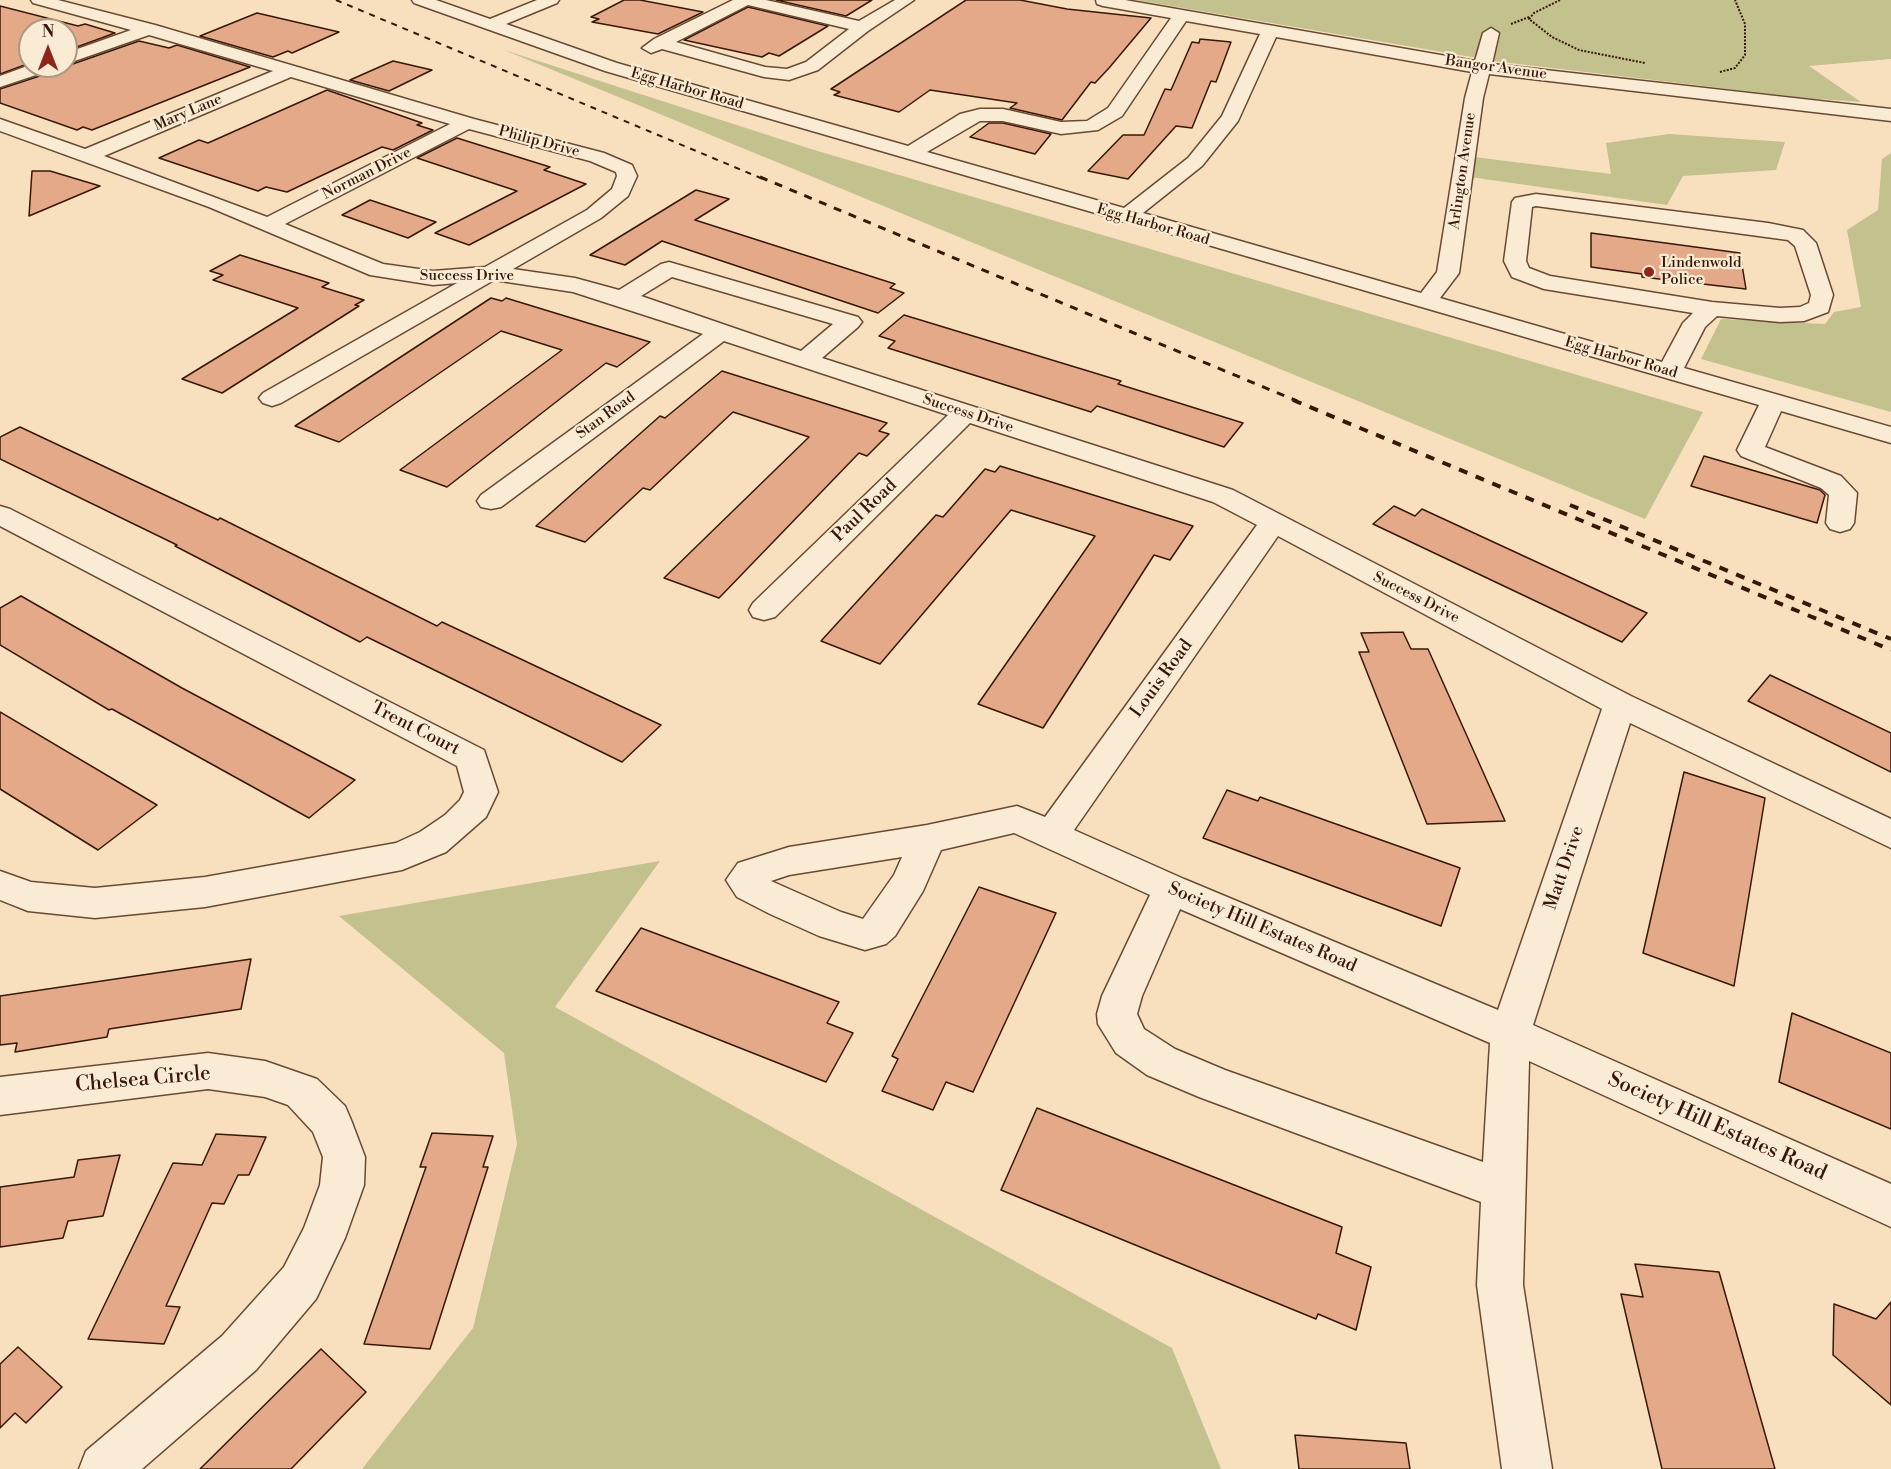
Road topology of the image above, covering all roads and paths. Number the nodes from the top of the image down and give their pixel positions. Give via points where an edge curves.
1 (39, 0) edge
2 (87, 0) edge
3 (422, 0) edge
4 (551, 0) edge
5 (906, 0) edge
6 (1560, 0) edge
7 (1735, 0) edge
8 (1104, 1) edge
9 (707, 3) dead end
10 (740, 3) edge
11 (68, 6) junction
12 (1181, 15) junction
13 (174, 21) dead end
14 (490, 25) junction
15 (862, 27) junction
16 (151, 29) junction
17 (1270, 30) junction
18 (1491, 33) dead end
19 (660, 43) junction
20 (78, 54) edge
21 (1655, 65) dead end
22 (611, 67) junction
23 (1482, 68) junction
24 (290, 71) junction
25 (1717, 72) dead end
26 (18, 76) edge
27 (0, 82) edge
28 (1891, 115) edge
29 (467, 123) junction
30 (0, 125) edge
31 (909, 154) junction
32 (86, 156) junction
33 (1125, 217) junction
34 (267, 225) junction
35 (491, 273) junction
36 (622, 298) junction
37 (1425, 302) junction
38 (1712, 309) junction
39 (721, 332) junction
40 (804, 361) junction
41 (1669, 372) junction
42 (272, 398) dead end
43 (1773, 402) junction
44 (965, 413) junction
45 (1891, 435) edge
46 (491, 501) dead end
47 (0, 515) edge
48 (1273, 523) junction
49 (1840, 523) dead end
50 (764, 610) dead end
51 (1620, 704) junction
52 (1052, 834) junction
53 (1891, 834) edge
54 (927, 839) junction
55 (0, 885) edge
56 (1172, 889) junction
57 (1510, 1032) junction
58 (0, 1096) edge
59 (1501, 1189) junction
60 (1891, 1206) edge
61 (104, 1469) edge
62 (1527, 1469) edge

1 - 11 street, Philip Drive
2 - 11 street
3 - 14 street, Egg Harbor Road
4 - 14 street
5 - 15 street
6 - 21 path via 1534,13 1529,20 1580,50
7 - 25 path via 1745,24 1745,55 1735,68
8 - 12 street, Bangor Avenue
9 - 10 street
10 - 15 street
10 - 19 street
11 - 16 street, Philip Drive
12 - 17 street, Bangor Avenue
12 - 31 street via 1115,112 1091,126 1061,128 1003,115 980,115 967,118
13 - 16 street
14 - 22 street, Egg Harbor Road
15 - 19 street via 812,66 789,75 764,72
16 - 20 street
16 - 24 street, Philip Drive
17 - 23 street, Bangor Avenue
17 - 33 street via 1231,117 1219,133 1195,162
18 - 23 street, Arlington Avenue
19 - 22 street
22 - 31 street, Egg Harbor Road
23 - 28 street, Bangor Avenue
23 - 37 street, Arlington Avenue via 1448,273
24 - 29 street, Philip Drive
24 - 32 street, Mary Lane
26 - 27 street
29 - 34 street, Norman Drive
29 - 35 street, Philip Drive via 597,157 625,169 627,176 621,192 594,214
30 - 32 street, Success Drive
31 - 33 street, Egg Harbor Road
32 - 34 street, Success Drive
33 - 37 street, Egg Harbor Road
34 - 35 street, Success Drive via 378,270 433,278
35 - 36 street, Success Drive via 575,285
35 - 42 street, Philip Drive
36 - 39 street, Success Drive
36 - 40 street via 669,269 850,322
37 - 41 street, Egg Harbor Road
38 - 38 street via 1804,315 1820,307 1822,295 1805,243 1795,235 1768,230 1536,200 1522,202 1515,261 1520,272 1544,282
38 - 41 street via 1695,323
39 - 40 street, Success Drive
39 - 46 street, Stan Road
40 - 44 street, Success Drive
41 - 43 street, Egg Harbor Road
43 - 45 street, Egg Harbor Road
43 - 49 street via 1750,450 1831,482 1843,493
44 - 48 street, Success Drive via 1223,496
44 - 50 street, Paul Road
47 - 55 street, Trent Court via 472,759 481,792 474,808 457,824 433,842 402,855 205,891 95,903 28,896
48 - 51 street, Success Drive
48 - 52 street, Louis Road
51 - 53 street, Success Drive
51 - 57 street, Matt Drive
52 - 54 street, Society Hill Estates Road via 1017,819
52 - 56 street, Society Hill Estates Road
54 - 54 street via 910,881 882,925 865,935 832,925 750,887 744,880 751,873 815,856
56 - 57 street, Society Hill Estates Road
56 - 59 street via 1117,1014 1118,1024 1130,1041 1161,1062 1214,1084
57 - 59 street
57 - 60 street, Society Hill Estates Road
58 - 61 street, Chelsea Circle via 208,1071 265,1079 302,1092 330,1120 344,1157 342,1185 323,1238 300,1283 239,1353
59 - 62 street via 1500,1285

